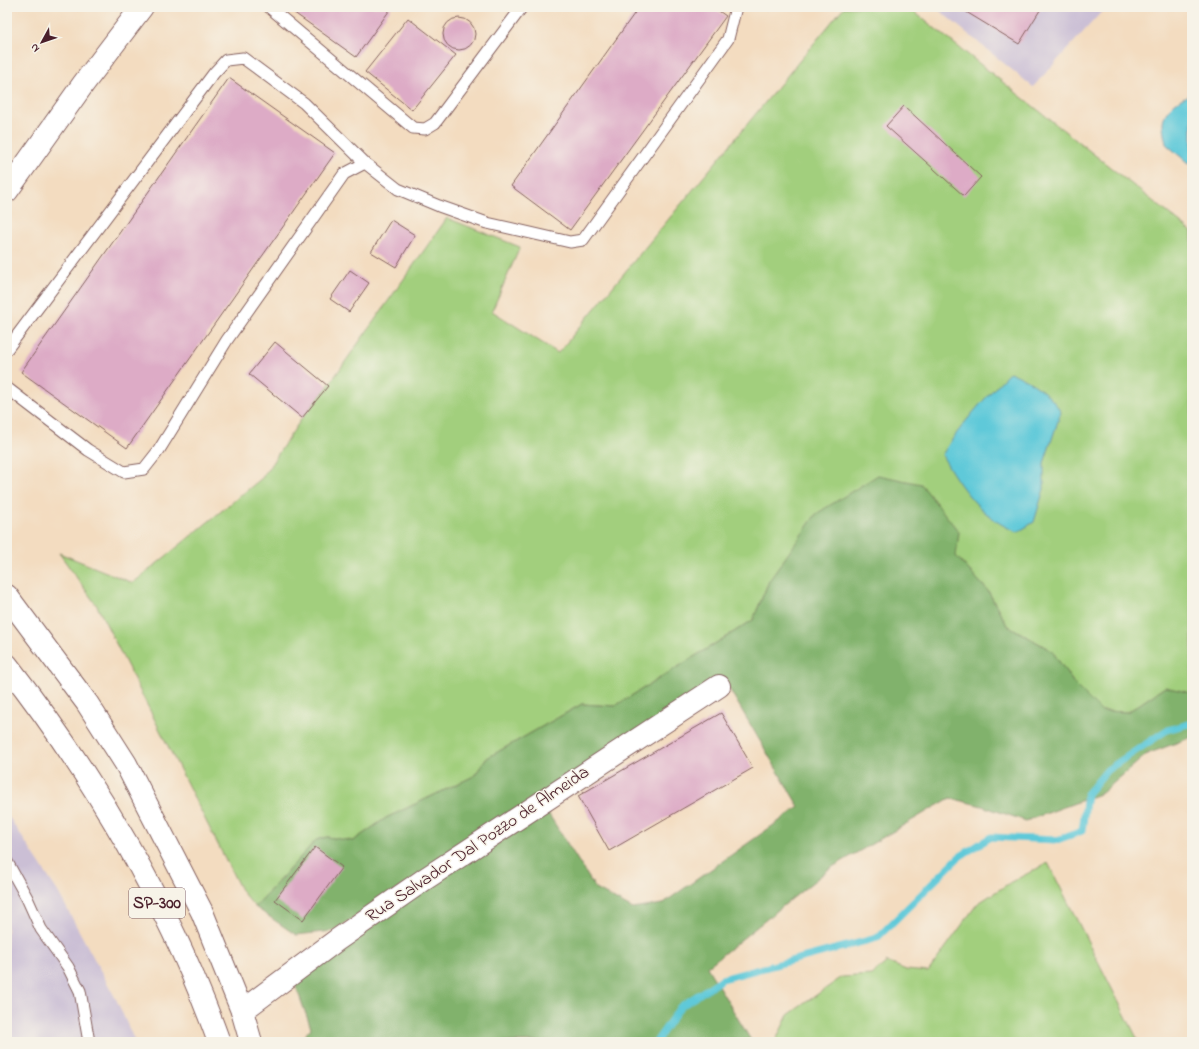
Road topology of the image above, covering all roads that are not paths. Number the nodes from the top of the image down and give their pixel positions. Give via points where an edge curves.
1 (142, 7) edge
2 (269, 7) edge
3 (522, 7) edge
4 (736, 7) edge
5 (365, 163) junction
6 (7, 191) edge
7 (7, 349) edge
8 (7, 388) edge
9 (7, 596) edge
10 (7, 665) edge
11 (719, 686) dead end
12 (7, 862) edge
13 (242, 1011) junction
14 (89, 1042) edge
15 (219, 1042) edge
16 (251, 1042) edge

1 - 6 main road
2 - 3 lane via 413,128 425,129 435,123
4 - 5 lane via 728,38 583,240 570,242 487,223 398,189
5 - 7 lane via 304,103 243,58 226,60
5 - 8 lane via 344,174 227,340 159,450 144,468 124,472 88,450
9 - 13 main road, SP-300 via 87,703 126,764 202,912
10 - 15 main road, SP-300 via 48,718 126,843 192,976
11 - 13 main road, Rua Salvador Dal Pozzo de Almeida via 425,879 337,940
12 - 14 lane via 41,929 68,967 80,991
13 - 16 main road, SP-300

